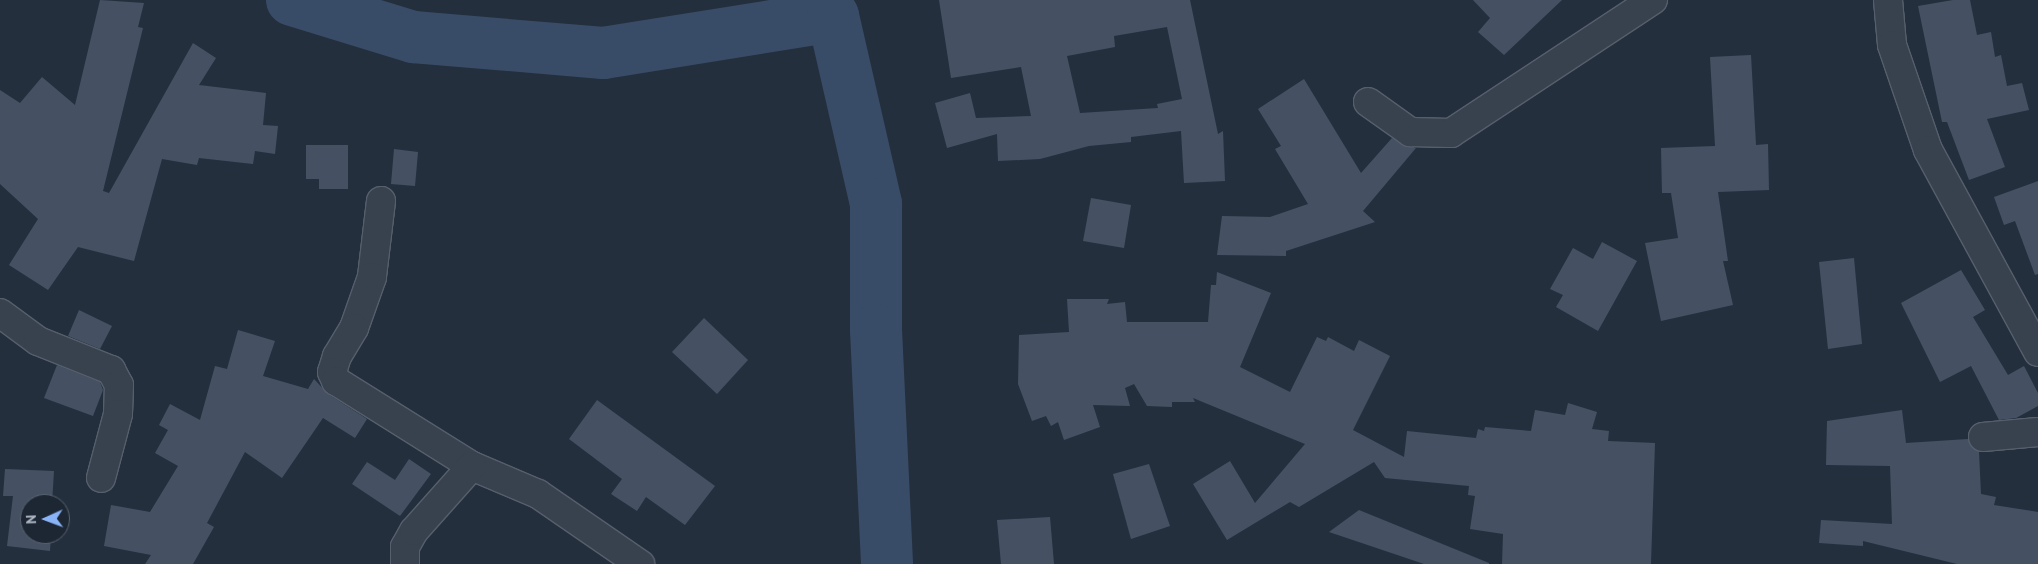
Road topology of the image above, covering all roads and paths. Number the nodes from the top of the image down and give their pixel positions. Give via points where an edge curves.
1 (1653, 0) edge
2 (1888, 0) edge
3 (1368, 102) dead end
4 (380, 201) dead end
5 (0, 312) edge
6 (2038, 352) edge
7 (2038, 432) edge
8 (1983, 437) dead end
9 (472, 466) junction
10 (101, 478) dead end
11 (404, 564) edge
12 (640, 564) edge

1 - 3 street via 1451,133 1410,132
2 - 6 street via 1892,45 1928,150
4 - 9 street via 372,277 332,372 344,386
5 - 10 street via 38,341 110,370 119,385 118,414
7 - 8 street
9 - 11 street via 414,531 405,547
9 - 12 street via 538,494

